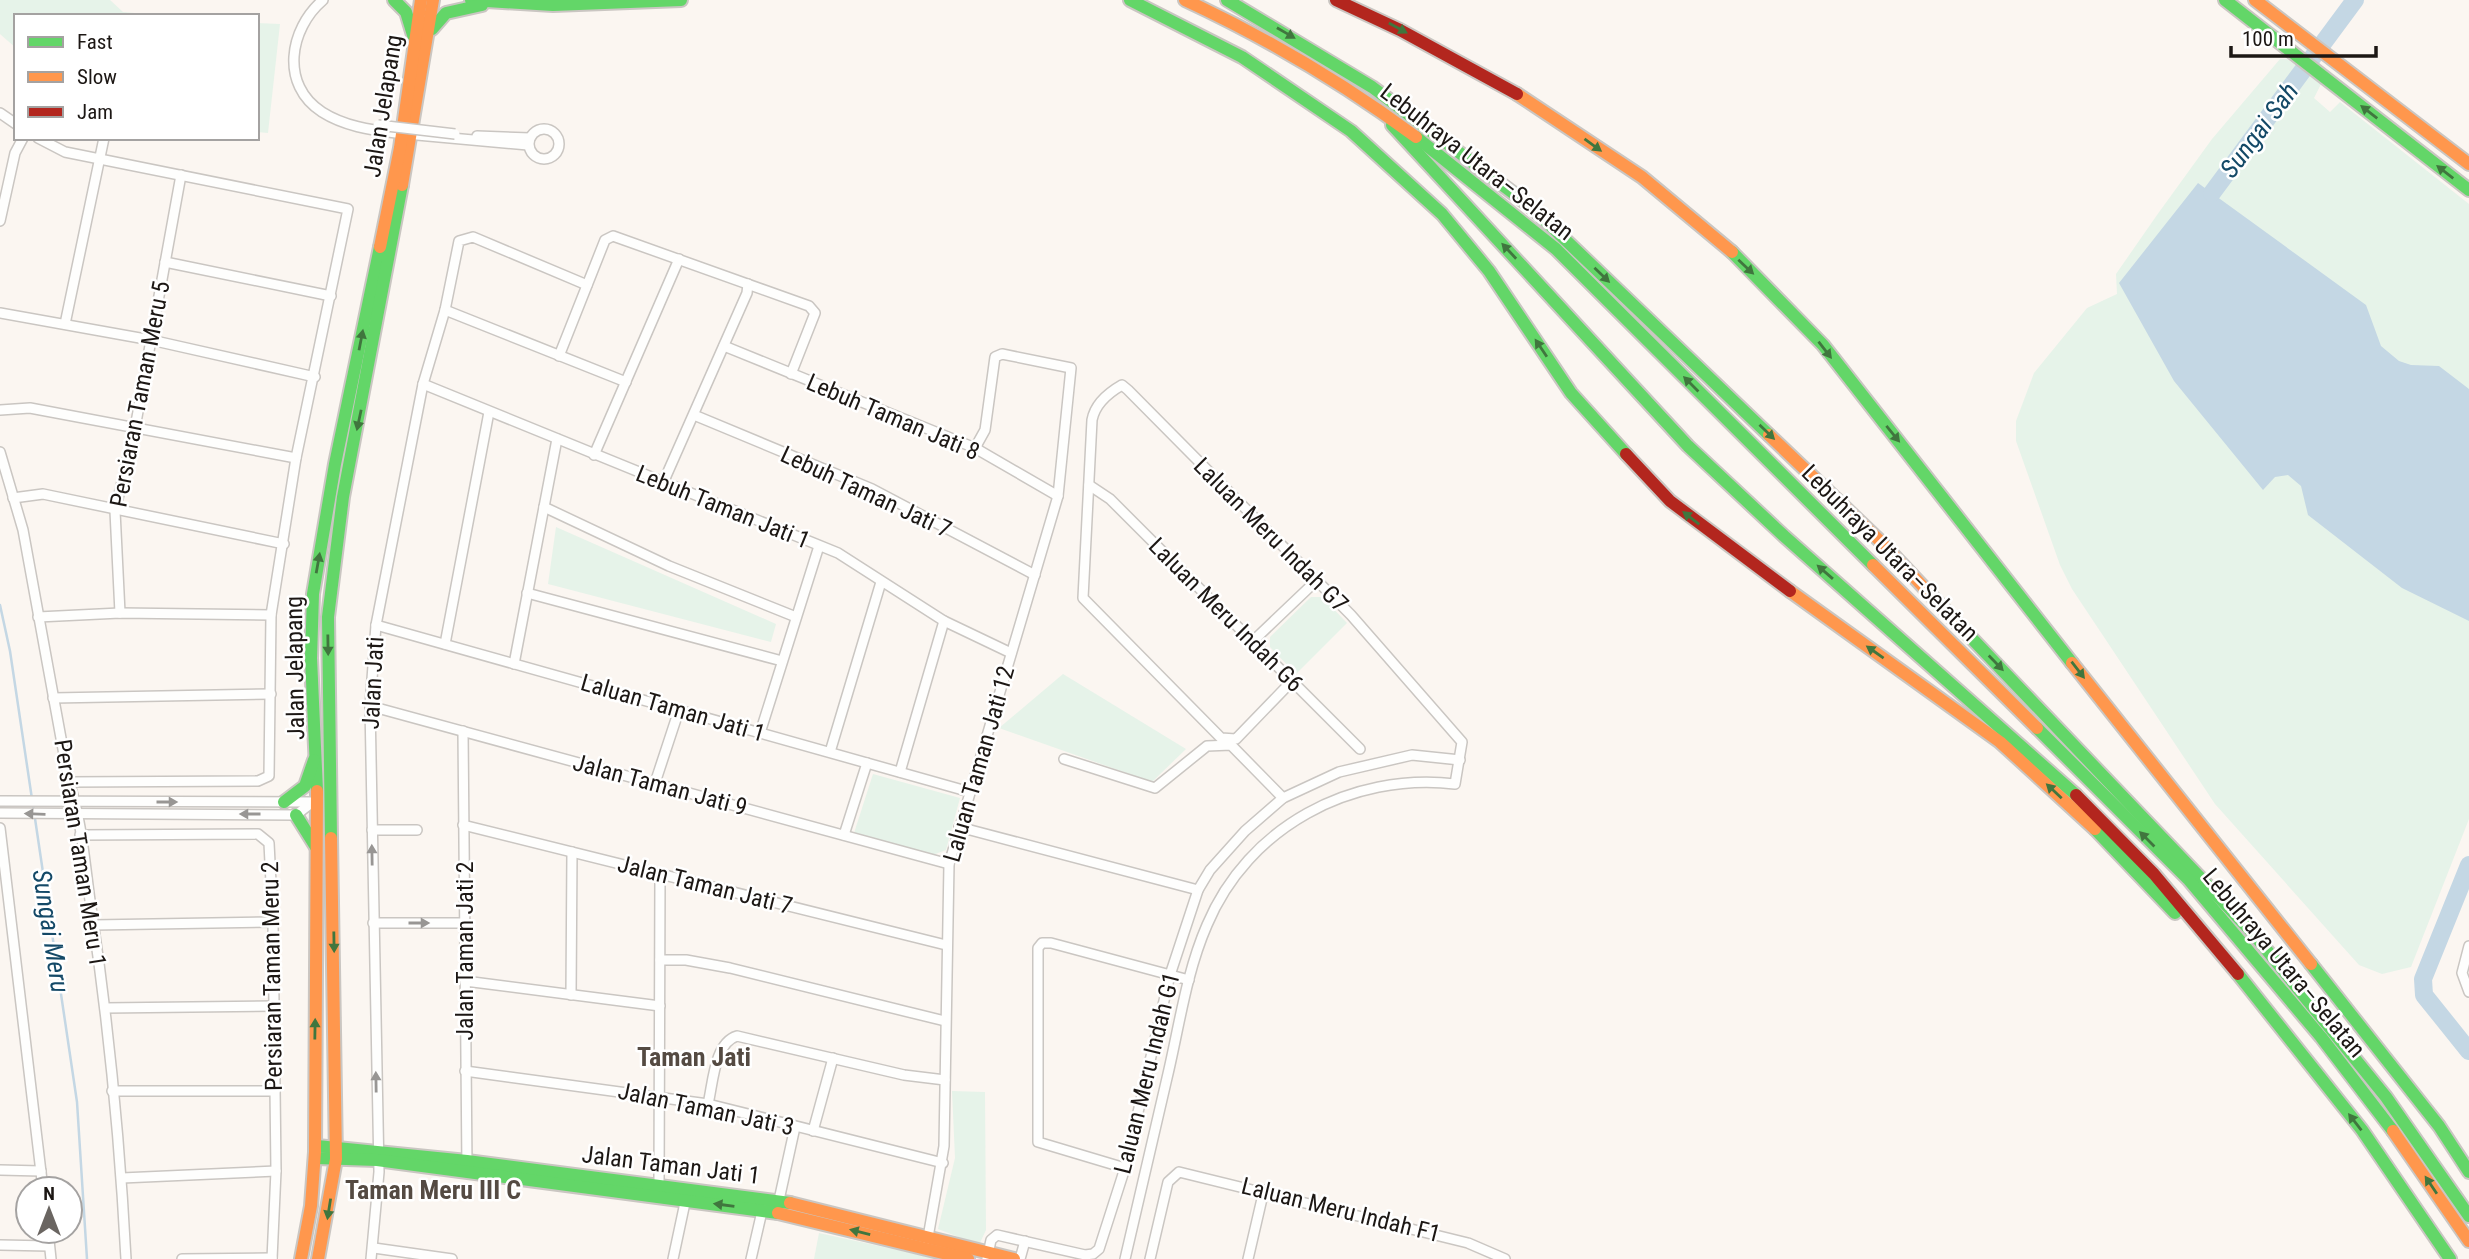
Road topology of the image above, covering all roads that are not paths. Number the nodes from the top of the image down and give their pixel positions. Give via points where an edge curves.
1 (323, 0) edge
2 (332, 0) edge
3 (394, 0) edge
4 (421, 0) edge
5 (433, 0) edge
6 (471, 0) edge
7 (681, 0) edge
8 (1130, 0) edge
9 (1185, 0) edge
10 (1227, 0) edge
11 (1336, 0) edge
12 (2225, 0) edge
13 (2255, 0) edge
14 (497, 3) junction
15 (428, 39) junction
16 (414, 43) junction
17 (1373, 105) junction
18 (22, 140) edge
19 (42, 140) edge
20 (104, 140) edge
21 (99, 160) junction
22 (2469, 164) edge
23 (181, 175) junction
24 (2469, 190) edge
25 (0, 221) edge
26 (679, 259) junction
27 (165, 262) junction
28 (748, 284) junction
29 (587, 285) junction
30 (331, 296) junction
31 (445, 310) junction
32 (0, 313) edge
33 (65, 324) junction
34 (151, 340) junction
35 (724, 346) junction
36 (559, 356) junction
37 (791, 374) junction
38 (315, 377) junction
39 (626, 382) junction
40 (423, 384) junction
41 (0, 411) edge
42 (489, 412) junction
43 (694, 415) junction
44 (135, 428) junction
45 (557, 439) junction
46 (975, 448) junction
47 (0, 452) edge
48 (594, 454) junction
49 (296, 458) junction
50 (663, 483) junction
51 (1089, 485) junction
52 (1058, 496) junction
53 (13, 498) junction
54 (544, 508) junction
55 (116, 511) junction
56 (284, 544) junction
57 (819, 546) junction
58 (1035, 575) junction
59 (1317, 580) junction
60 (881, 582) junction
61 (527, 593) junction
62 (120, 613) junction
63 (271, 615) junction
64 (38, 617) junction
65 (796, 617) junction
66 (944, 621) junction
67 (376, 625) junction
68 (1252, 641) junction
69 (445, 645) junction
70 (1011, 653) junction
71 (782, 662) junction
72 (514, 664) junction
73 (1292, 681) junction
74 (328, 683) junction
75 (271, 694) junction
76 (53, 698) junction
77 (370, 706) junction
78 (679, 710) junction
79 (463, 731) junction
80 (760, 733) junction
81 (1360, 749) dead end
82 (830, 752) junction
83 (318, 753) junction
84 (1064, 759) dead end
85 (1460, 760) junction
86 (867, 763) junction
87 (900, 772) junction
88 (69, 782) junction
89 (654, 783) junction
90 (970, 792) junction
91 (1283, 799) junction
92 (0, 801) edge
93 (317, 801) junction
94 (71, 802) junction
95 (284, 802) junction
96 (333, 810) junction
97 (0, 813) edge
98 (74, 814) junction
99 (296, 814) junction
100 (463, 825) junction
101 (959, 827) junction
102 (0, 829) edge
103 (372, 830) junction
104 (417, 830) dead end
105 (80, 835) junction
106 (845, 835) junction
107 (317, 848) junction
108 (572, 852) junction
109 (949, 864) junction
110 (660, 874) junction
111 (3, 878) edge
112 (1198, 890) junction
113 (0, 918) edge
114 (12, 918) junction
115 (273, 922) junction
116 (373, 923) junction
117 (465, 923) junction
118 (94, 925) junction
119 (946, 945) junction
120 (2469, 946) edge
121 (660, 960) junction
122 (1170, 975) junction
123 (1189, 980) junction
124 (465, 981) junction
125 (2469, 992) edge
126 (571, 995) junction
127 (274, 1006) junction
128 (660, 1006) junction
129 (104, 1008) junction
130 (2273, 1016) junction
131 (945, 1021) junction
132 (833, 1058) junction
133 (465, 1071) junction
134 (945, 1080) junction
135 (112, 1091) junction
136 (275, 1091) junction
137 (660, 1095) junction
138 (708, 1104) junction
139 (795, 1127) junction
140 (813, 1131) junction
141 (316, 1152) junction
142 (336, 1153) junction
143 (377, 1155) junction
144 (943, 1163) junction
145 (467, 1166) junction
146 (1125, 1168) junction
147 (0, 1170) edge
148 (41, 1171) junction
149 (276, 1171) junction
150 (2469, 1172) edge
151 (41, 1175) edge
152 (122, 1178) junction
153 (659, 1185) junction
154 (1264, 1190) junction
155 (687, 1195) junction
156 (769, 1203) junction
157 (2469, 1216) edge
158 (1025, 1241) junction
159 (2469, 1241) edge
160 (927, 1242) junction
161 (0, 1245) edge
162 (49, 1246) joint
163 (374, 1248) junction
164 (987, 1256) edge
165 (272, 1258) edge
166 (51, 1259) edge
167 (126, 1259) edge
168 (182, 1259) edge
169 (301, 1259) edge
170 (318, 1259) edge
171 (371, 1259) edge
172 (452, 1259) edge
173 (673, 1259) edge
174 (751, 1259) edge
175 (968, 1259) edge
176 (1014, 1259) edge
177 (1020, 1259) edge
178 (1125, 1259) edge
179 (1150, 1259) edge
180 (1248, 1259) edge
181 (1505, 1259) edge
182 (2450, 1259) edge

1 - 2 street, bridge via 306,17 295,41 294,67 303,92 330,117 359,127 417,135 529,141 378,125 325,109 303,82 298,59 302,34 311,18
3 - 16 main road via 410,19
4 - 16 main road, Jalan Jelapang
5 - 15 main road, Jalan Jelapang
6 - 14 main road
7 - 14 main road
130 -> 8 main road via 2094,828 2000,742 1670,501 1571,393 1489,271 1442,214 1351,131 1242,57
9 - 17 main road, Lebuhraya Utara–Selatan via 1262,36
10 -> 157 main road, Lebuhraya Utara–Selatan via 1372,87 1529,205 1881,542 2252,932 2386,1097
11 -> 150 main road via 1387,22 1543,108 1697,220 1801,319 2439,1126
24 -> 12 main road
13 - 22 main road
14 - 15 main road via 438,16
15 -> 74 main road, Jalan Jelapang via 343,497 328,617
83 -> 16 main road, Jalan Jelapang via 311,658 313,594 400,148
130 -> 17 main road via 2154,874 2059,778 1688,446
159 -> 17 main road, Lebuhraya Utara–Selatan via 2404,1144 2321,1037 2188,880 1556,249 1488,191
18 - 25 street
19 - 21 street via 65,152
20 - 21 street
21 - 23 street
21 - 33 street
23 - 27 street, Persiaran Taman Meru 5
23 - 30 street via 348,209
26 - 28 street
26 - 29 street via 613,236 605,240
26 - 39 street
27 - 30 street
27 - 34 street, Persiaran Taman Meru 5
28 - 35 street
28 - 37 street via 801,302 816,313
29 - 31 street, Jalan Jati via 473,236 459,241
29 - 36 street
30 - 38 street
31 - 36 street
31 - 40 street, Jalan Jati
32 - 33 street
33 - 34 street
34 - 38 street
34 - 44 street, Persiaran Taman Meru 5
35 - 37 street, Lebuh Taman Jati 8
35 - 43 street
36 - 39 street
37 - 46 street, Lebuh Taman Jati 8
38 - 49 street
39 - 48 street
40 - 42 street, Lebuh Taman Jati 1
40 - 67 street, Jalan Jati
41 - 44 street via 30,408
42 - 45 street, Lebuh Taman Jati 1
42 - 69 street
43 - 50 street
43 - 58 street, Lebuh Taman Jati 7 via 872,489
44 - 49 street
44 - 55 street, Persiaran Taman Meru 5
45 - 48 street, Lebuh Taman Jati 1
45 - 54 street
46 - 52 street, Lebuh Taman Jati 8
46 - 52 street, Laluan Taman Jati 12 via 985,430 995,357 1002,354 1069,365
47 - 53 street, Persiaran Taman Meru 1
48 - 50 street, Lebuh Taman Jati 1
49 - 56 street
50 - 57 street, Lebuh Taman Jati 1
51 - 59 street, Laluan Meru Indah G7 via 1093,413 1122,385
51 - 68 street, Laluan Meru Indah G6 via 1110,499
51 - 73 street via 1083,598 1212,732 1236,739
52 - 58 street, Laluan Taman Jati 12
53 - 55 street via 43,494
53 - 64 street, Persiaran Taman Meru 1
54 - 61 street
54 - 65 street via 669,566
55 - 56 street
55 - 62 street, Persiaran Taman Meru 5
56 - 63 street
57 - 60 street, Lebuh Taman Jati 1
57 - 65 street
58 - 70 street, Laluan Taman Jati 12
59 - 68 street
59 - 85 street, Laluan Meru Indah G7 via 1461,738
60 - 66 street, Lebuh Taman Jati 1
60 - 82 street
61 - 71 street
61 - 72 street
62 - 63 street
62 - 64 street
63 - 75 street
64 - 76 street, Persiaran Taman Meru 1
65 - 71 street
66 - 70 street, Lebuh Taman Jati 1
66 - 87 street
67 - 69 street, Laluan Taman Jati 1
67 - 77 street, Jalan Jati
68 - 73 street, Laluan Meru Indah G6
69 - 72 street, Laluan Taman Jati 1
70 - 90 street, Laluan Taman Jati 12
71 - 80 street
72 - 78 street, Laluan Taman Jati 1
73 - 81 street, Laluan Meru Indah G6
74 - 93 street via 326,782
74 - 96 main road, Jalan Jelapang
75 - 76 street
75 - 88 street via 270,769 263,781
76 - 88 street, Persiaran Taman Meru 1
77 - 79 street, Jalan Taman Jati 9
77 - 103 street, Jalan Jati
78 - 80 street, Laluan Taman Jati 1
78 - 89 street
79 - 89 street, Jalan Taman Jati 9
79 - 100 street, Jalan Taman Jati 2
80 - 82 street, Laluan Taman Jati 1
82 - 86 street, Laluan Taman Jati 1
83 - 93 main road, Jalan Jelapang
83 - 95 main road via 305,786
84 - 91 street via 1155,788 1207,746 1231,745
85 - 91 street, Laluan Meru Indah G1 via 1412,755 1389,758 1339,772
85 - 123 street, Laluan Meru Indah G7 via 1455,783 1417,781 1350,793 1307,812 1272,836 1226,889 1206,925
86 - 87 street, Laluan Taman Jati 1
86 - 106 street
87 - 90 street, Laluan Taman Jati 1
88 - 94 street, Persiaran Taman Meru 1
89 - 106 street, Jalan Taman Jati 9
90 - 101 street, Laluan Taman Jati 12
91 - 112 street, Laluan Meru Indah G1 via 1234,842
92 - 94 street
93 - 95 street
93 - 96 street
93 - 99 street
93 - 107 main road, Jalan Jelapang
94 -> 95 street
94 - 98 street, Persiaran Taman Meru 1
96 -> 142 main road, Jalan Jelapang
98 -> 97 street
99 -> 98 street
98 - 105 street, Persiaran Taman Meru 1
99 - 107 main road
100 - 108 street, Jalan Taman Jati 7
100 - 117 street, Jalan Taman Jati 2
101 - 109 street, Laluan Taman Jati 12
101 - 112 street
102 - 111 street
103 - 104 street
116 -> 103 street, Jalan Jati
105 - 115 street, Persiaran Taman Meru 2 via 258,834 269,843
105 - 118 street, Persiaran Taman Meru 1
106 - 109 street, Jalan Taman Jati 9
141 -> 107 main road, Jalan Jelapang
108 - 110 street, Jalan Taman Jati 7
108 - 126 street
109 - 119 street, Laluan Taman Jati 12
110 - 119 street, Jalan Taman Jati 7
110 - 121 street
111 - 114 street
112 - 122 street, Laluan Meru Indah G1
113 - 114 street
114 - 148 street
115 - 118 street
115 - 127 street, Persiaran Taman Meru 2
116 -> 117 street
143 -> 116 street, Jalan Jati
117 - 124 street, Jalan Taman Jati 2
118 - 129 street, Persiaran Taman Meru 1
119 - 131 street, Laluan Taman Jati 12
120 - 125 street via 2462,974
121 - 128 street
121 - 131 street via 730,968
122 - 123 street
122 - 146 street, Laluan Meru Indah G1
122 - 146 street via 1051,943 1038,948 1038,1142
123 - 178 street
124 - 126 street
124 - 133 street, Jalan Taman Jati 2
126 - 128 street
127 - 129 street
127 - 136 street, Persiaran Taman Meru 2
128 - 137 street
129 - 135 street, Persiaran Taman Meru 1
182 -> 130 main road via 2362,1130
131 - 134 street, Laluan Taman Jati 12
132 - 134 street
132 - 138 street via 759,1039 731,1037 720,1053
132 - 140 street
133 - 137 street, Jalan Taman Jati 3
133 - 145 street, Jalan Taman Jati 2
134 - 144 street, Laluan Taman Jati 12
135 - 136 street
135 - 152 street, Persiaran Taman Meru 1
136 - 149 street, Persiaran Taman Meru 2
137 - 138 street, Jalan Taman Jati 3
137 - 153 street
138 - 139 street, Jalan Taman Jati 3
139 - 140 street, Jalan Taman Jati 3
139 - 156 street
140 - 144 street, Jalan Taman Jati 3
141 - 142 main road, Jalan Taman Jati 1
141 - 169 main road, Jalan Jelapang
142 - 143 main road, Jalan Taman Jati 1
142 -> 170 main road, Jalan Jelapang
143 - 145 main road, Jalan Taman Jati 1
143 - 163 street, Jalan Jati
144 - 160 street, Laluan Taman Jati 12
145 - 153 main road, Jalan Taman Jati 1
145 - 155 main road, Jalan Taman Jati 1
146 - 158 street, Laluan Meru Indah G1 via 1099,1249 1093,1254
147 - 148 street
148 - 151 street
149 - 152 street
149 - 165 street, Persiaran Taman Meru 2
152 - 167 street, Persiaran Taman Meru 1
153 - 155 main road, Jalan Taman Jati 1
154 - 179 street, Laluan Meru Indah F1 via 1174,1173
154 - 180 street
154 - 181 street, Laluan Meru Indah F1 via 1468,1242
155 - 156 main road, Jalan Taman Jati 1
155 - 173 street
156 - 160 main road, Jalan Taman Jati 1
160 -> 156 main road, Jalan Taman Jati 1
156 - 174 street
158 - 164 street, Laluan Meru Indah G1 via 997,1235
158 - 177 street
160 - 164 main road, Jalan Taman Jati 1
160 - 175 main road, Jalan Taman Jati 1
161 - 162 street
162 - 166 street
163 - 171 street, Jalan Jati
163 - 172 street
164 - 176 main road, Jalan Taman Jati 1
165 - 168 street

